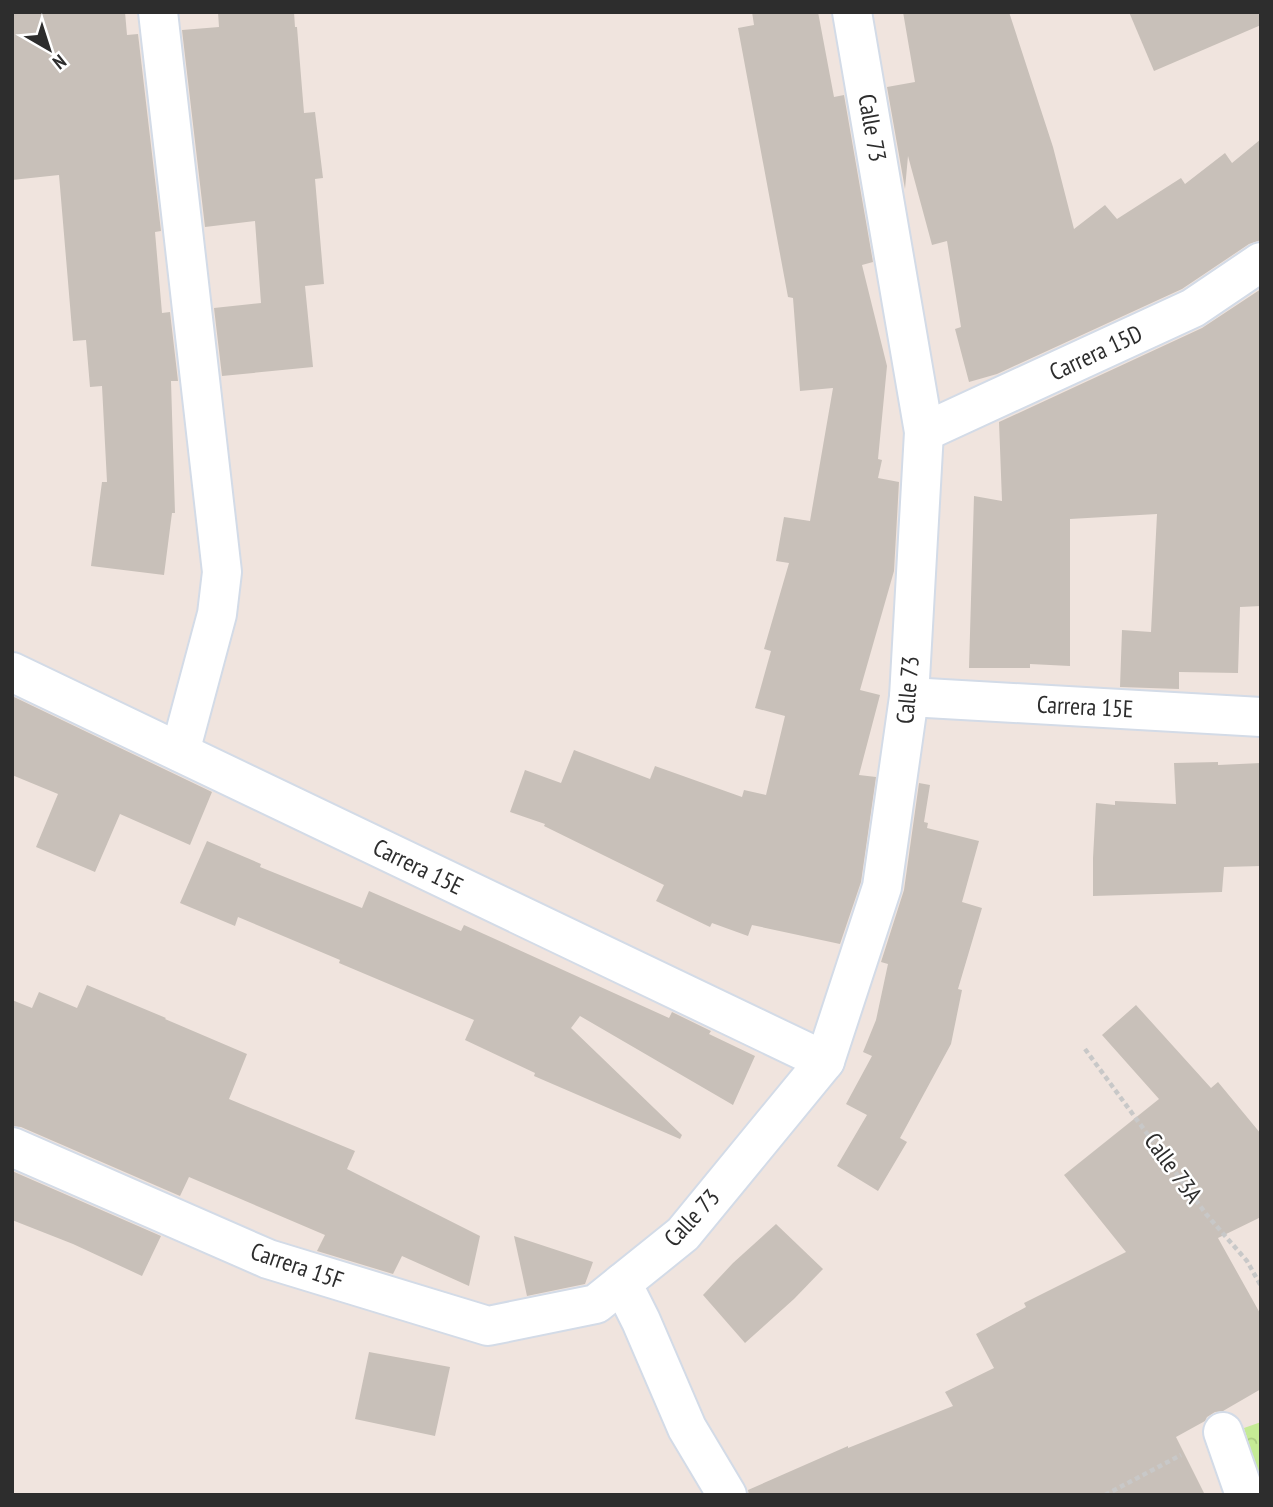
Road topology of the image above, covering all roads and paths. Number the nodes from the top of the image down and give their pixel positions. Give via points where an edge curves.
1 (158, 12) edge
2 (852, 12) edge
3 (1261, 262) edge
4 (924, 432) junction
5 (12, 672) edge
6 (909, 698) junction
7 (1261, 717) edge
8 (180, 752) junction
9 (1085, 1049) dead end
10 (825, 1061) junction
11 (12, 1147) edge
12 (1261, 1286) edge
13 (609, 1293) junction
14 (1223, 1432) dead end
15 (727, 1495) edge
16 (1245, 1495) edge

1 - 8 street via 222,572 217,614
2 - 4 street, Calle 73
3 - 4 street, Carrera 15D via 1194,308
4 - 6 street, Calle 73
5 - 8 street, Carrera 15E
6 - 7 street, Carrera 15E
6 - 10 street, Calle 73 via 882,887
8 - 10 street, Carrera 15E
9 - 12 path, Calle 73A via 1206,1214 1247,1261
10 - 13 street, Calle 73 via 682,1234
11 - 13 street, Carrera 15F via 268,1259 488,1326
13 - 15 street via 642,1321 687,1428
14 - 16 street

